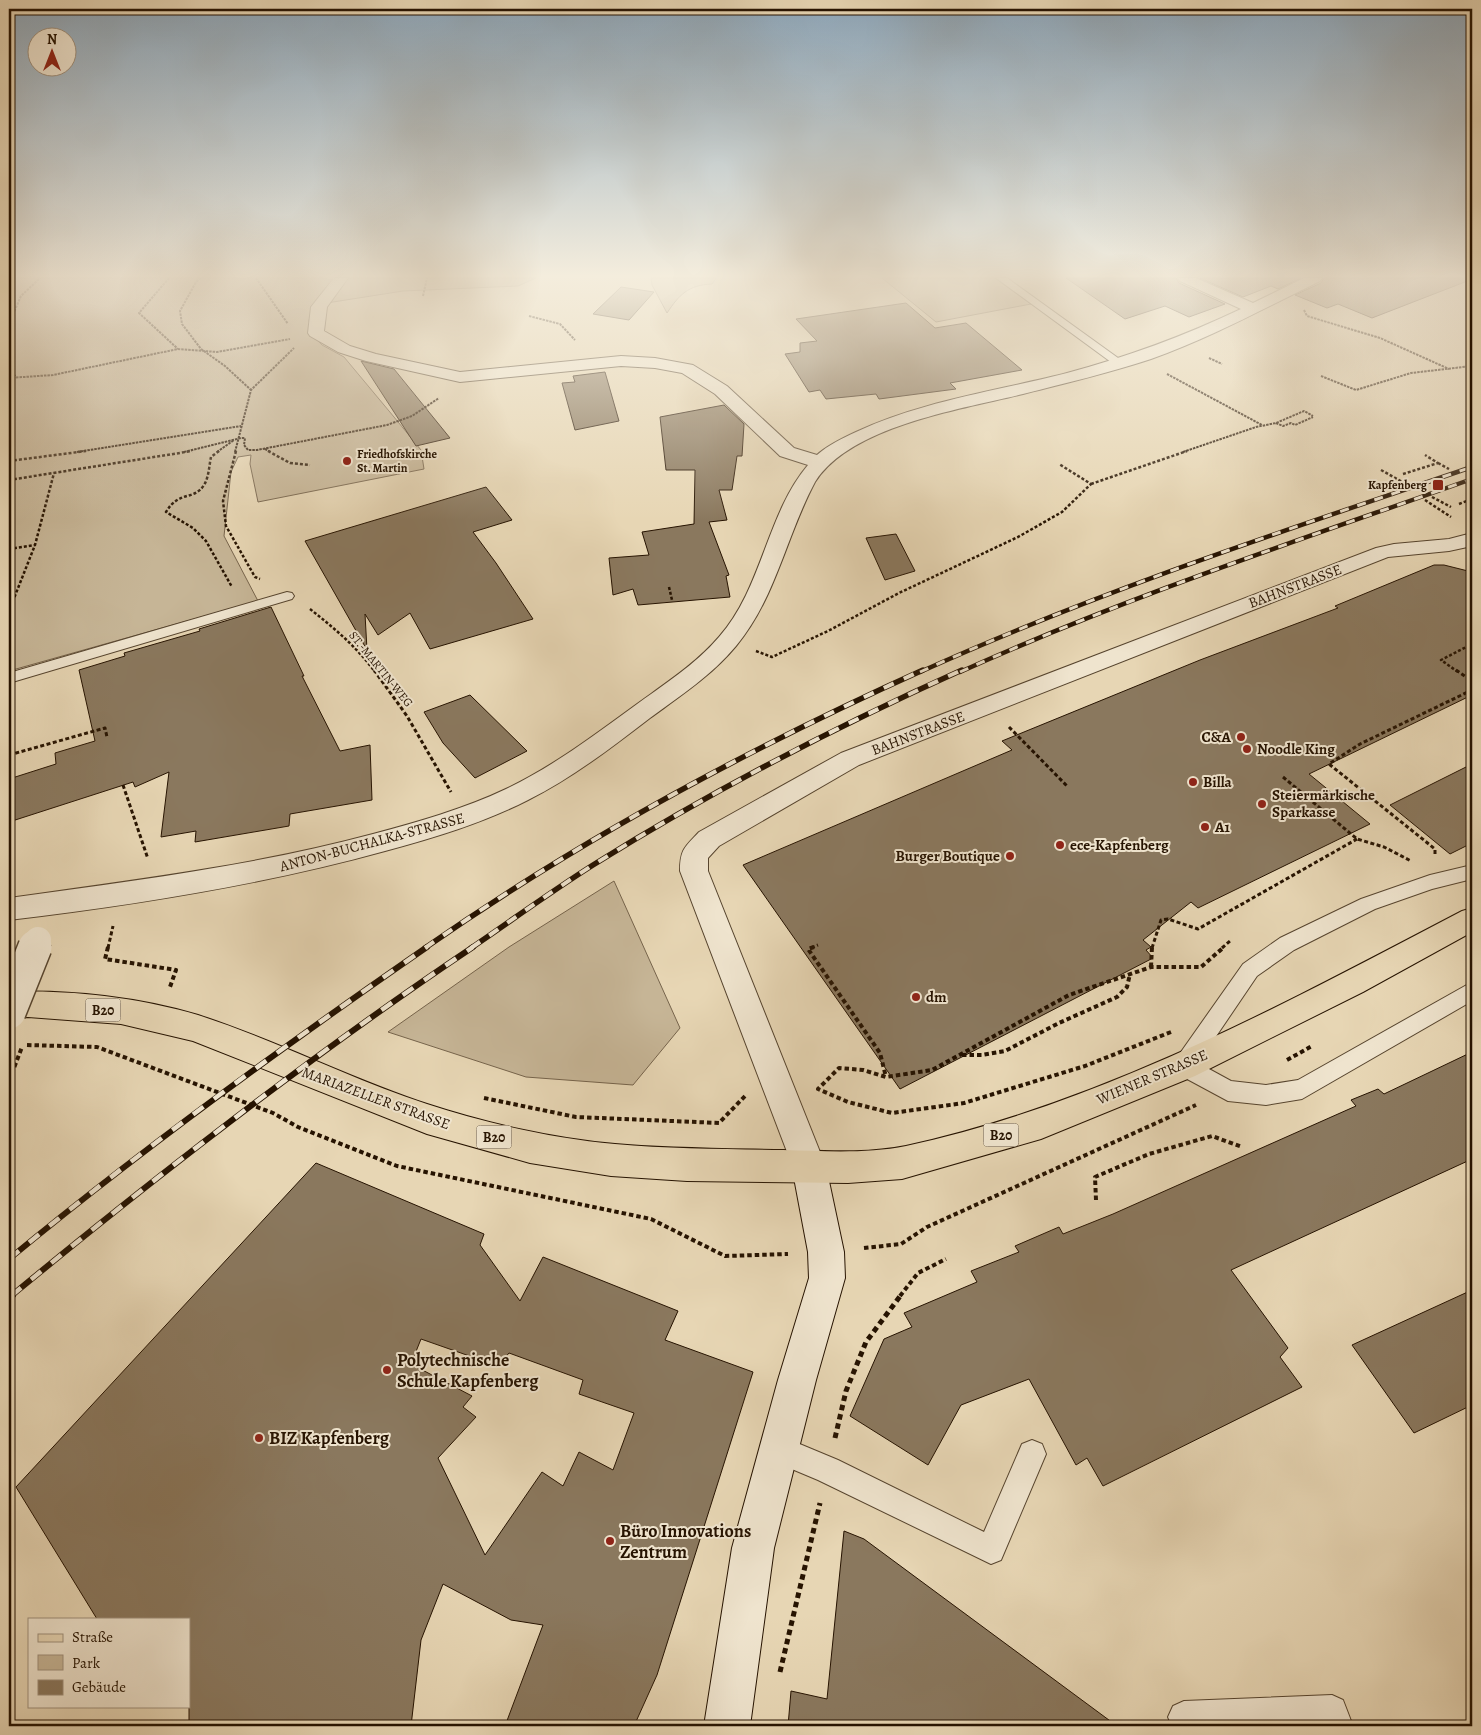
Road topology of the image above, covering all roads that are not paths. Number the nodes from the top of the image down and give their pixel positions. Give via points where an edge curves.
1 (377, 359) edge
2 (1112, 359) edge
3 (1131, 359) edge
4 (1118, 363) junction
5 (819, 462) junction
6 (1464, 530) edge
7 (287, 596) road end
8 (9, 678) edge
9 (1472, 872) edge
10 (53, 903) junction
11 (9, 909) edge
12 (1472, 919) edge
13 (1472, 991) edge
14 (9, 1005) edge
15 (9, 1012) edge
16 (1219, 1012) joint
17 (1184, 1066) junction
18 (809, 1168) junction
19 (778, 1449) junction
20 (1032, 1454) dead end
21 (1184, 1717) dead end
22 (726, 1726) edge
23 (1337, 1726) edge

1 - 5 street via 460,376 621,361 686,368 721,390 787,452
2 - 4 lane
3 - 4 street, ANTON-BUCHALKA-STRASSE
4 - 5 street, ANTON-BUCHALKA-STRASSE via 898,420 854,440
5 - 10 street, ANTON-BUCHALKA-STRASSE via 802,485 751,608 729,641 688,678 591,750 533,787 466,817 358,849 194,884
6 - 18 street, BAHNSTRASSE via 1454,546 1383,552 850,759 709,839 694,855 694,871
7 - 8 lane
9 - 16 lane via 1430,882 1368,904 1287,944 1250,970
10 - 11 street, ANTON-BUCHALKA-STRASSE
10 - 15 street, bridge
12 - 17 main road, WIENER STRASSE / B20
13 - 17 lane via 1302,1088 1266,1095 1228,1091
14 - 18 main road, MARIAZELLER STRASSE / B20 via 121,1011 196,1028 427,1119 530,1147 611,1160
16 - 17 lane
17 - 18 main road, WIENER STRASSE / B20 via 1029,1128 911,1161 848,1168
18 - 19 street, BAHNSTRASSE via 826,1252 827,1278
19 - 20 lane via 991,1550
19 - 22 street, BAHNSTRASSE via 753,1548
21 - 23 lane via 1332,1711

